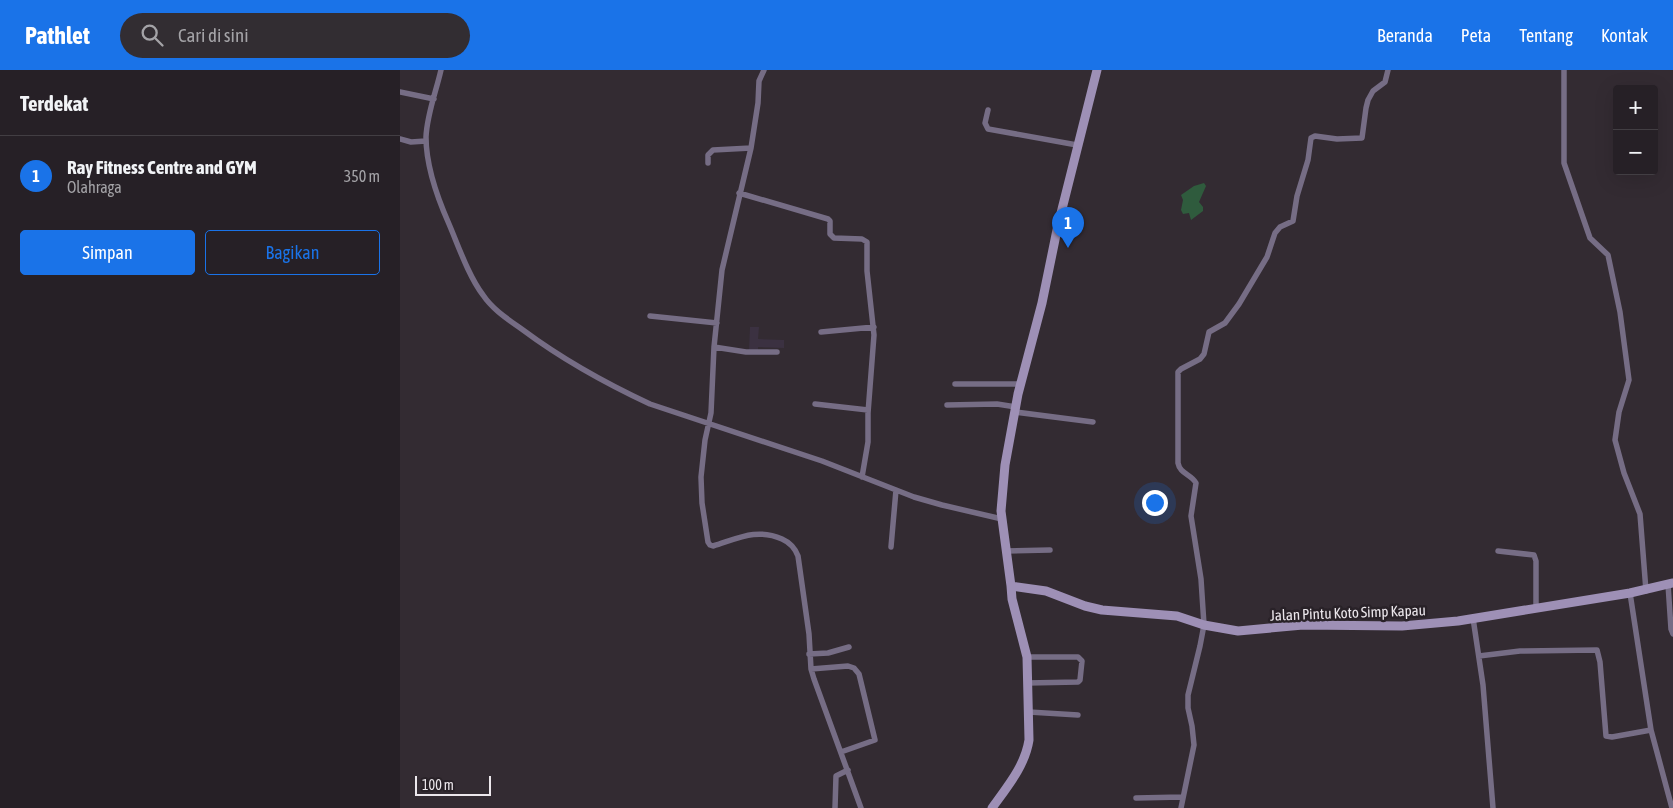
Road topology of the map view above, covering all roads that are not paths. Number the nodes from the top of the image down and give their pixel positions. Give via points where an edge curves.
1 (441, 70) edge
2 (764, 70) edge
3 (1097, 70) edge
4 (1388, 70) edge
5 (1564, 70) edge
6 (400, 92) edge
7 (434, 98) junction
8 (988, 110) dead end
9 (400, 139) edge
10 (426, 141) junction
11 (1077, 145) junction
12 (751, 148) junction
13 (708, 163) dead end
14 (739, 193) junction
15 (650, 316) dead end
16 (717, 323) junction
17 (874, 327) junction
18 (821, 332) dead end
19 (714, 347) junction
20 (777, 352) dead end
21 (955, 384) dead end
22 (1021, 384) junction
23 (815, 404) dead end
24 (946, 405) dead end
25 (868, 410) junction
26 (1016, 410) junction
27 (1093, 422) dead end
28 (709, 424) junction
29 (862, 477) junction
30 (896, 490) junction
31 (1002, 519) junction
32 (891, 547) dead end
33 (1050, 550) dead end
34 (1005, 551) junction
35 (1498, 551) dead end
36 (1670, 584) edge
37 (1011, 586) junction
38 (1027, 587) junction
39 (1646, 591) junction
40 (1630, 594) junction
41 (1012, 599) junction
42 (1536, 609) junction
43 (1473, 618) junction
44 (1204, 625) junction
45 (1673, 634) edge
46 (849, 647) dead end
47 (809, 654) junction
48 (1479, 656) junction
49 (1026, 657) junction
50 (811, 669) junction
51 (1027, 683) junction
52 (1029, 712) junction
53 (1078, 714) dead end
54 (1652, 730) junction
55 (841, 752) junction
56 (848, 770) junction
57 (1182, 797) junction
58 (1136, 798) dead end
59 (835, 808) edge
60 (861, 808) edge
61 (992, 808) edge
62 (1181, 808) edge
63 (1493, 808) edge
64 (1672, 808) edge

1 - 7 street
2 - 12 street via 759,81
3 - 11 street
4 - 44 street via 1385,82 1373,91 1368,100 1362,138 1311,138 1293,221 1275,233 1256,278 1225,322 1209,332 1204,354 1178,372 1178,463 1180,470 1196,483 1191,516
5 - 39 street via 1564,164 1590,238 1608,255 1620,312 1629,380 1615,440 1640,514
6 - 7 street
7 - 10 street
8 - 11 street via 984,123 988,129
9 - 10 street
10 - 28 street via 433,183 446,216 480,292 494,307 540,343 605,382 650,404
11 - 22 street
12 - 13 street via 713,150 708,155
12 - 14 street
14 - 16 street via 722,270
14 - 17 street via 828,219 830,234 834,238 867,242
15 - 16 street
16 - 19 street
17 - 18 street
17 - 25 street
19 - 20 street
19 - 28 street
21 - 22 street
22 - 26 street
23 - 25 street
24 - 26 street via 997,404
25 - 29 street via 868,442
26 - 27 street
26 - 31 street via 1004,481
28 - 29 street
28 - 47 street via 701,486 708,542 713,546 752,534 768,534 786,540 796,549
29 - 30 street
30 - 31 street
30 - 32 street
31 - 34 street
33 - 34 street
34 - 37 street
35 - 42 street via 1534,555
36 - 39 street, Jalan Pintu Koto Simp Kapau
36 - 45 street
37 - 38 street, Jalan Pintu Koto Simp Kapau
37 - 41 street
38 - 41 street
38 - 44 street, Jalan Pintu Koto Simp Kapau via 1102,610 1177,616
39 - 40 street, Jalan Pintu Koto Simp Kapau
40 - 42 street, Jalan Pintu Koto Simp Kapau
40 - 54 street
41 - 49 street
42 - 43 street, Jalan Pintu Koto Simp Kapau
43 - 44 street, Jalan Pintu Koto Simp Kapau via 1402,626 1303,625 1238,631
43 - 48 street
44 - 57 street via 1188,695 1194,745
46 - 47 street
47 - 50 street
48 - 54 street via 1520,651 1597,650 1606,736
48 - 63 street
49 - 51 street
49 - 51 street via 1078,657 1082,661 1078,682
50 - 55 street
50 - 55 street via 848,666 859,674 874,740
51 - 52 street
52 - 53 street
52 - 61 street via 1027,752
54 - 64 street
55 - 56 street
56 - 59 street via 836,776
56 - 60 street
57 - 58 street
57 - 62 street

